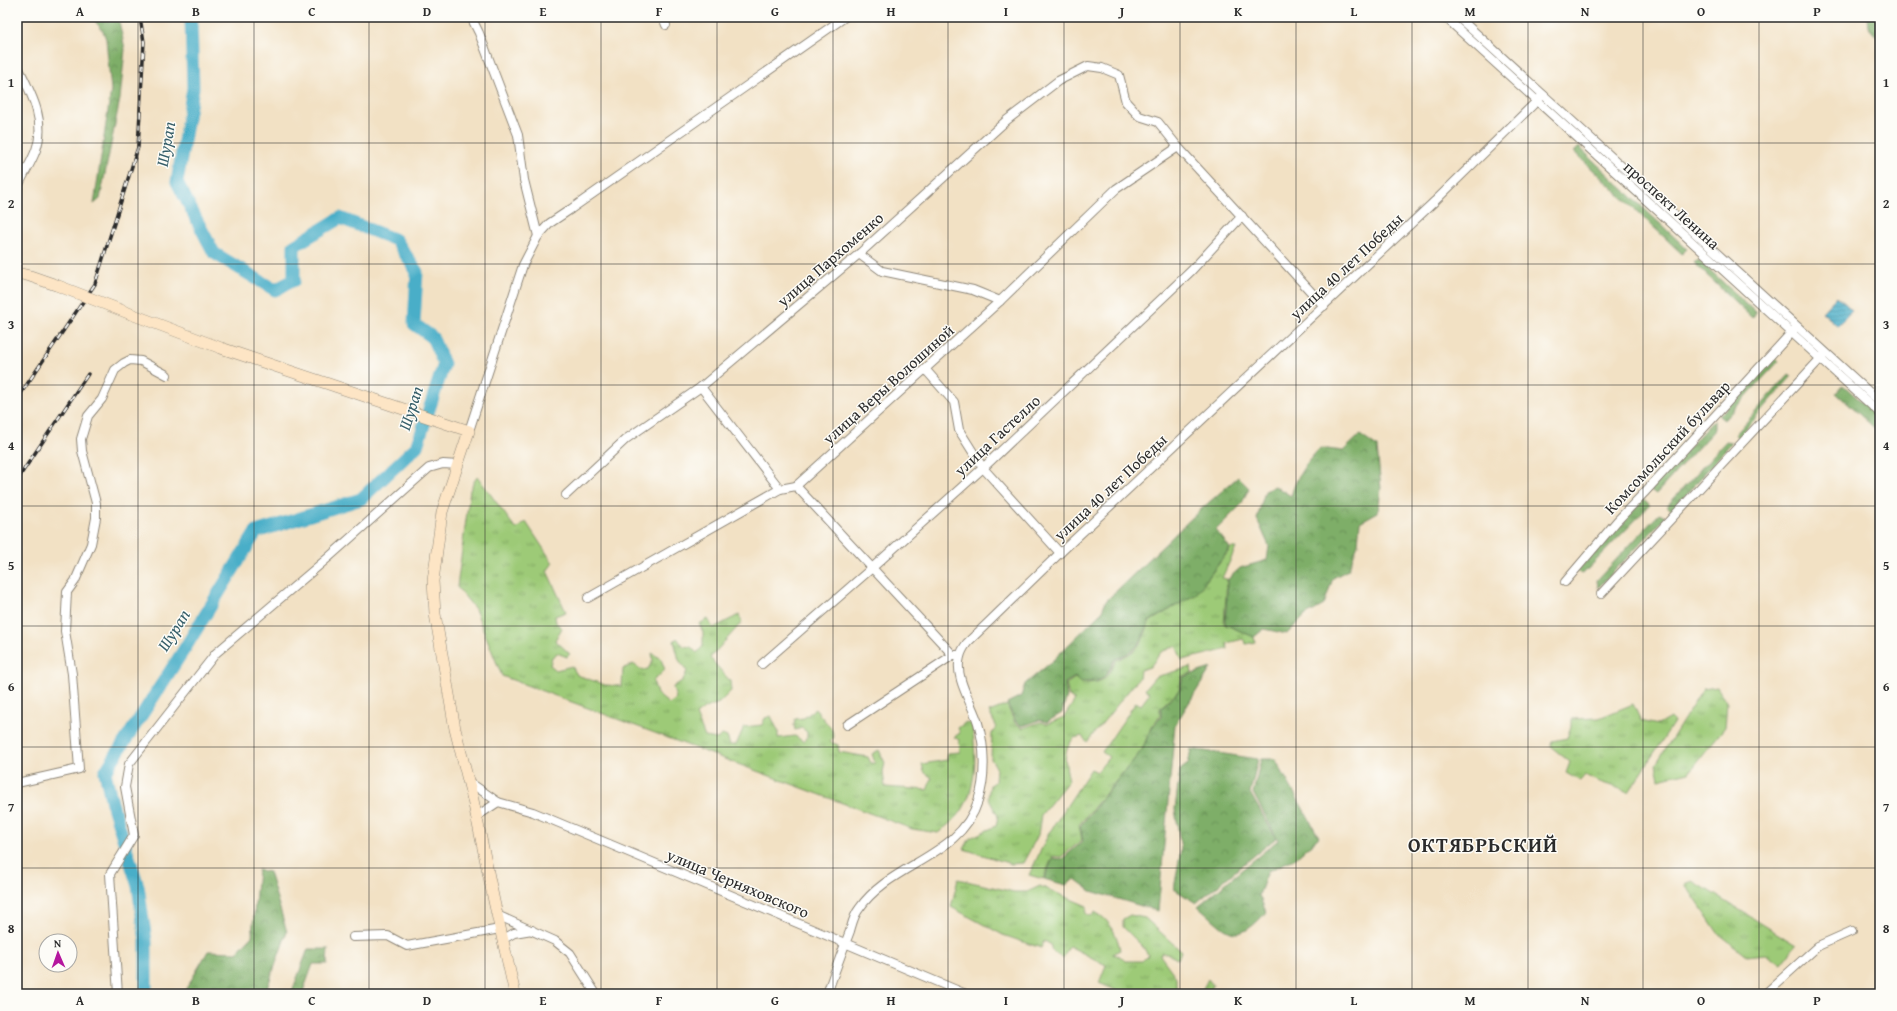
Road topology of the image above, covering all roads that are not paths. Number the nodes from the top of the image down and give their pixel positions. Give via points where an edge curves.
1 (471, 17) edge
2 (845, 17) edge
3 (1445, 17) edge
4 (1458, 17) edge
5 (17, 65) edge
6 (1543, 95) junction
7 (1536, 101) junction
8 (1178, 147) junction
9 (17, 189) edge
10 (1242, 216) junction
11 (538, 236) junction
12 (859, 254) junction
13 (17, 273) edge
14 (1000, 302) junction
15 (1324, 306) junction
16 (1797, 327) junction
17 (1791, 333) junction
18 (1823, 356) junction
19 (925, 369) junction
20 (167, 375) dead end
21 (701, 387) junction
22 (1880, 402) edge
23 (1880, 413) edge
24 (469, 431) junction
25 (458, 464) junction
26 (983, 468) junction
27 (796, 486) junction
28 (780, 489) junction
29 (566, 495) dead end
30 (1060, 553) junction
31 (872, 568) junction
32 (1565, 582) dead end
33 (1601, 594) dead end
34 (588, 598) dead end
35 (957, 655) junction
36 (762, 664) dead end
37 (847, 725) dead end
38 (468, 781) junction
39 (17, 783) edge
40 (498, 802) junction
41 (477, 816) junction
42 (497, 915) junction
43 (532, 930) junction
44 (1852, 931) dead end
45 (501, 935) junction
46 (352, 937) dead end
47 (845, 943) junction
48 (118, 994) edge
49 (515, 994) edge
50 (596, 994) edge
51 (827, 994) edge
52 (966, 994) edge
53 (1765, 994) edge

1 - 11 street via 518,135 524,180
2 - 11 street via 571,208 550,223
3 - 7 street, проспект Ленина
4 - 6 street, проспект Ленина
5 - 9 street via 31,93 39,122 36,149
6 - 7 street, улица 40 лет Победы
6 - 16 street, проспект Ленина
7 - 15 street, улица 40 лет Победы
7 - 17 street, проспект Ленина
8 - 10 street
8 - 12 street, улица Пархоменко via 1158,122 1139,116 1126,102 1119,75 1088,66 1058,80 1007,120
8 - 14 street, улица Веры Волошиной via 1116,189
10 - 15 street
10 - 26 street, улица Гастелло via 1191,271
11 - 24 street via 523,265
12 - 14 street via 882,271 973,290
12 - 21 street, улица Пархоменко
13 - 24 main road, bridge via 56,285 221,348
14 - 19 street, улица Веры Волошиной
15 - 30 street, улица 40 лет Победы
16 - 17 street, Комсомольский бульвар
16 - 18 street, проспект Ленина
17 - 18 street, проспект Ленина
17 - 32 street, Комсомольский бульвар via 1617,521
18 - 22 street, проспект Ленина
18 - 23 street, проспект Ленина
18 - 33 street
19 - 26 street via 954,402 959,430
19 - 27 street, улица Веры Волошиной
20 - 39 street via 141,361 130,360 124,363 115,370 102,399 88,416 81,438 82,452 96,503 96,518 90,544 75,581 67,592 65,631 72,674 79,769
21 - 28 street
21 - 29 street, улица Пархоменко via 626,439
24 - 25 main road
25 - 38 main road via 442,512 432,581 434,614 446,688
25 - 48 street via 443,464 429,468 216,653 129,764 125,787 134,835 110,874
26 - 30 street
26 - 31 street, улица Гастелло
27 - 28 street
27 - 31 street
28 - 34 street
30 - 35 street, улица 40 лет Победы
31 - 35 street
31 - 36 street, улица Гастелло
35 - 37 street
35 - 47 street via 961,677 978,724 983,753 983,776 978,802 968,824 954,839 878,888 858,909
38 - 40 street, улица Черняховского
38 - 41 main road
40 - 41 street
40 - 47 street, улица Черняховского via 533,812
41 - 42 main road
42 - 43 street
42 - 45 main road
43 - 45 street
43 - 50 street via 555,941 570,953
44 - 53 street via 1818,946
45 - 46 street via 408,946 388,936
45 - 49 main road
47 - 51 street
47 - 52 street, улица Черняховского

